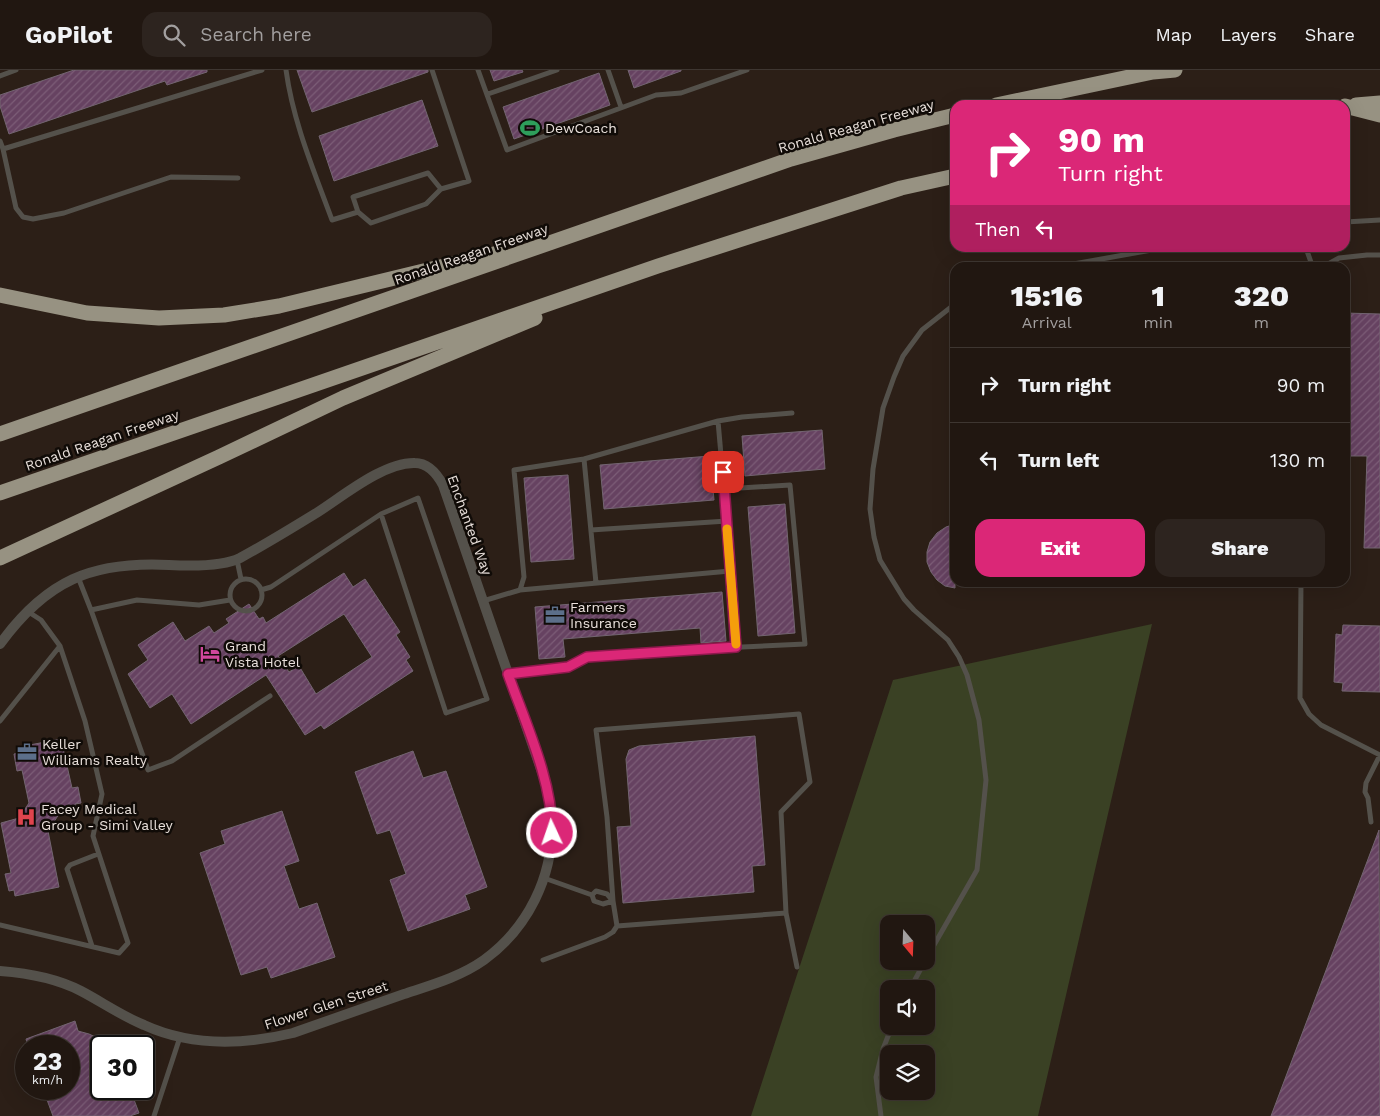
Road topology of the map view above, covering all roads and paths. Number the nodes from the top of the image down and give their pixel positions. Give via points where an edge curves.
1 (16, 70) edge
2 (262, 70) edge
3 (286, 70) edge
4 (432, 70) edge
5 (478, 70) edge
6 (557, 70) edge
7 (608, 70) edge
8 (747, 70) edge
9 (1175, 70) edge
10 (1158, 71) edge
11 (0, 76) edge
12 (488, 94) junction
13 (1020, 100) edge
14 (1380, 103) edge
15 (1350, 106) edge
16 (621, 107) junction
17 (1350, 107) edge
18 (1380, 115) edge
19 (950, 116) edge
20 (0, 141) edge
21 (3, 149) junction
22 (950, 177) edge
23 (238, 178) dead end
24 (441, 189) junction
25 (358, 212) junction
26 (1380, 220) edge
27 (1350, 222) edge
28 (599, 227) junction
29 (1141, 252) edge
30 (1380, 255) edge
31 (1085, 262) edge
32 (1332, 262) edge
33 (658, 266) junction
34 (0, 295) edge
35 (950, 308) edge
36 (792, 413) dead end
37 (718, 421) junction
38 (0, 434) edge
39 (584, 459) junction
40 (724, 489) junction
41 (0, 493) edge
42 (381, 514) junction
43 (727, 521) junction
44 (591, 530) junction
45 (0, 558) edge
46 (237, 560) junction
47 (730, 571) junction
48 (78, 577) junction
49 (241, 580) junction
50 (596, 583) junction
51 (1301, 587) edge
52 (261, 590) junction
53 (520, 590) junction
54 (230, 600) junction
55 (483, 602) junction
56 (27, 610) junction
57 (91, 610) junction
58 (0, 644) edge
59 (60, 646) junction
60 (736, 647) junction
61 (508, 674) junction
62 (270, 696) dead end
63 (0, 722) edge
64 (1380, 755) edge
65 (1371, 822) dead end
66 (98, 854) junction
67 (544, 878) junction
68 (592, 895) junction
69 (612, 901) junction
70 (786, 913) junction
71 (527, 914) joint
72 (0, 925) edge
73 (617, 926) junction
74 (935, 944) edge
75 (92, 946) junction
76 (543, 960) dead end
77 (798, 966) dead end
78 (0, 971) edge
79 (888, 1035) edge
80 (180, 1037) junction
81 (154, 1116) edge
82 (881, 1116) edge

1 - 11 lane
2 - 21 lane
3 - 25 lane via 299,130 332,220
4 - 24 lane via 469,181
5 - 12 lane
6 - 12 lane
7 - 16 lane
8 - 16 lane via 682,92 656,95
9 - 10 highway
10 - 13 highway
12 - 16 lane via 507,150
14 - 15 highway
17 - 18 highway
19 - 28 highway, Ronald Reagan Freeway via 791,159
20 - 21 lane
21 - 23 lane via 16,208 23,217 33,219 64,213 171,178
22 - 33 highway, Ronald Reagan Freeway via 901,188
24 - 25 lane via 426,204 371,223
24 - 25 lane via 428,173 353,197
26 - 27 lane
28 - 34 highway via 279,306 224,315 159,318 87,313
28 - 38 highway, Ronald Reagan Freeway
29 - 31 lane
30 - 32 lane via 1339,258
33 - 41 highway, Ronald Reagan Freeway
33 - 45 highway via 343,398
35 - 74 lane via 922,330 903,356 894,377 882,408 870,509 880,560 904,599 948,640 959,656 979,720 986,780 977,870
36 - 37 lane
37 - 39 lane
37 - 40 lane
39 - 44 lane
39 - 53 lane via 514,470 524,577
40 - 43 lane
40 - 60 lane via 790,485 805,644
42 - 42 lane via 446,713 487,698 418,498
42 - 52 lane via 271,587
43 - 44 lane
43 - 47 lane
44 - 50 lane
46 - 48 street, Enchanted Way via 193,566 118,565
46 - 49 lane
46 - 55 street, Enchanted Way via 373,476 400,465 415,463 432,469 439,476
47 - 50 lane
47 - 60 lane
48 - 56 street, Enchanted Way via 48,592
48 - 57 lane
49 - 52 lane via 255,582
49 - 54 lane via 230,590
50 - 53 lane
51 - 64 lane via 1300,698 1309,714 1321,725
52 - 54 lane via 262,596 257,605 248,610 237,608
53 - 55 lane
54 - 57 lane via 198,605 137,600
55 - 61 street, Enchanted Way
56 - 58 street, Enchanted Way
56 - 59 lane via 41,620
57 - 62 lane via 148,770 172,761
59 - 63 lane
59 - 66 lane via 85,721 102,794 93,836
60 - 61 lane via 587,657 568,667
61 - 67 street, Enchanted Way via 550,800 551,844
64 - 65 lane via 1366,783
66 - 75 lane via 70,864 67,869
66 - 75 lane via 128,942 119,953
67 - 68 lane
67 - 71 street, Enchanted Way
68 - 69 lane via 594,901 603,904
68 - 69 lane via 596,891 608,894
69 - 70 lane via 607,817 596,730 799,714 810,782 781,812
69 - 73 lane
70 - 73 lane
70 - 77 lane
71 - 80 street, Flower Glen Street via 506,941 483,960 446,979 268,1039 219,1042
72 - 75 lane
73 - 76 lane via 605,937
78 - 80 street, Flower Glen Street via 40,977 79,990 146,1026
79 - 82 lane via 876,1077
80 - 81 lane

